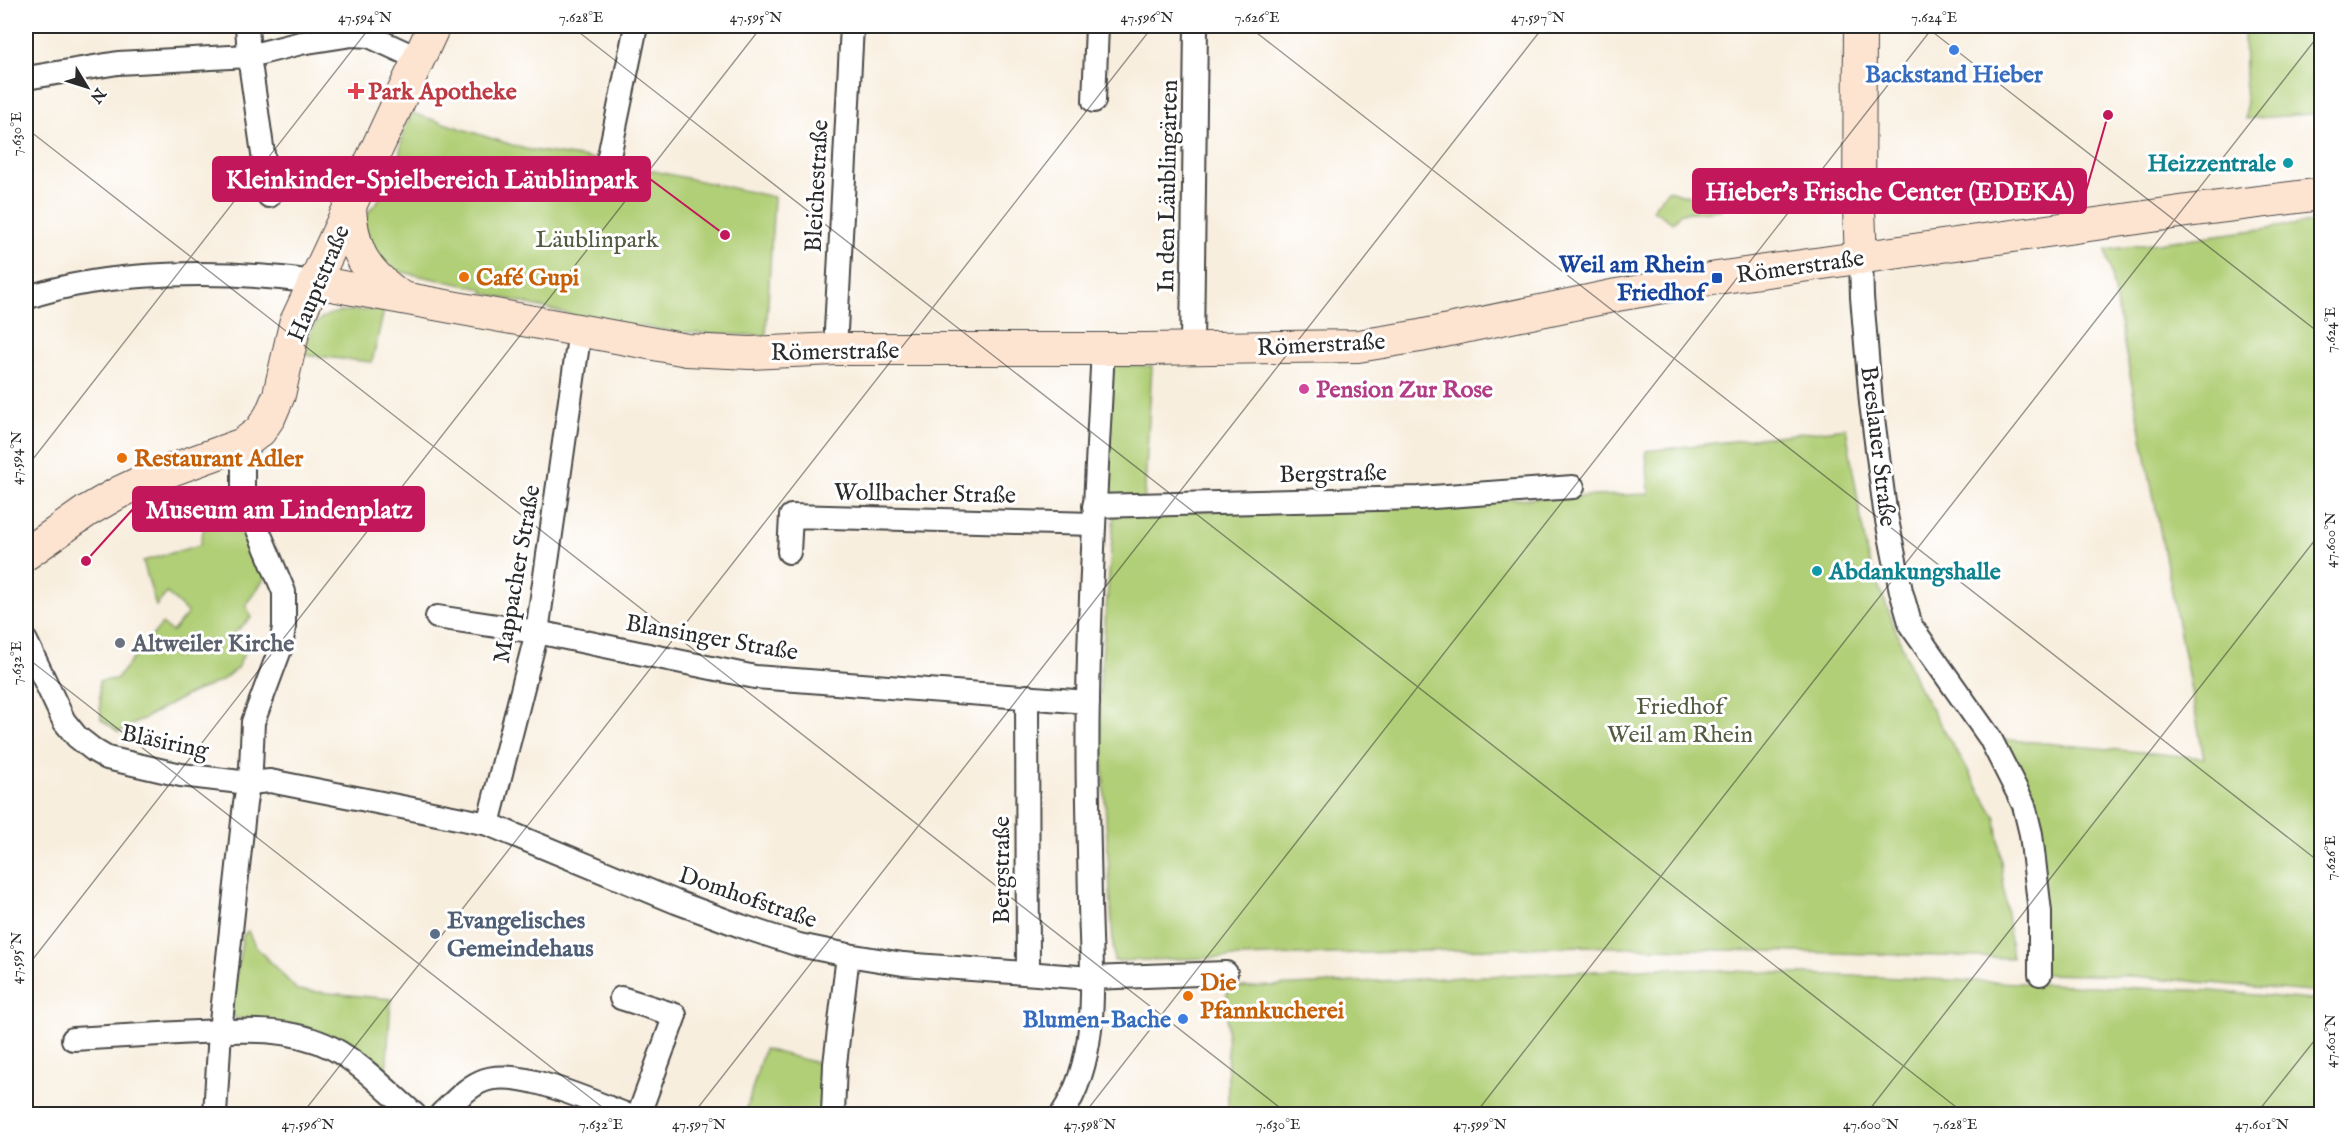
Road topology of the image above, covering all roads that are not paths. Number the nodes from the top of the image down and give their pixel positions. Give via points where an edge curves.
1 (247, 26) edge
2 (434, 26) edge
3 (636, 26) edge
4 (852, 26) edge
5 (1097, 26) edge
6 (1196, 26) edge
7 (1860, 26) edge
8 (249, 56) junction
9 (419, 59) junction
10 (26, 78) edge
11 (1094, 101) dead end
12 (608, 160) dead end
13 (2322, 194) edge
14 (269, 196) dead end
15 (350, 208) junction
16 (1861, 258) junction
17 (315, 282) junction
18 (26, 298) edge
19 (401, 298) junction
20 (580, 330) junction
21 (1192, 347) junction
22 (835, 349) junction
23 (1103, 349) junction
24 (243, 444) junction
25 (1573, 487) dead end
26 (1094, 515) junction
27 (789, 552) dead end
28 (26, 554) edge
29 (437, 617) dead end
30 (537, 632) junction
31 (26, 641) edge
32 (1027, 696) junction
33 (1088, 702) junction
34 (259, 782) junction
35 (488, 824) junction
36 (848, 955) junction
37 (1028, 972) junction
38 (1226, 973) dead end
39 (2040, 974) dead end
40 (1091, 978) junction
41 (621, 998) dead end
42 (220, 1031) junction
43 (72, 1039) dead end
44 (215, 1114) edge
45 (414, 1114) edge
46 (441, 1114) edge
47 (625, 1114) edge
48 (639, 1114) edge
49 (833, 1114) edge
50 (1062, 1114) edge

1 - 8 street
2 - 9 street, Hauptstraße
3 - 12 street
4 - 22 street, Bleichestraße
5 - 11 street
6 - 21 street, In den Läublingärten
7 - 16 street, Breslauer Straße
8 - 9 street via 352,35 376,39
8 - 10 street via 118,63
8 - 14 street
9 - 15 street, Hauptstraße
13 - 16 street, Römerstraße
15 - 17 street, Hauptstraße
15 - 19 street via 352,231 368,269
16 - 21 street, Römerstraße via 1617,295 1358,346
16 - 39 street, Breslauer Straße via 1871,403 1885,510 1901,591 1911,626 1990,738 2024,805 2040,912
17 - 18 street via 273,276 188,274 78,285
17 - 19 street, Römerstraße
17 - 24 street, Hauptstraße via 295,324 279,395 270,416 260,431
19 - 20 street, Römerstraße
20 - 22 street, Römerstraße via 687,350 750,353
20 - 30 street, Mappacher Straße
21 - 23 street, Römerstraße
22 - 23 street, Römerstraße
23 - 26 street
24 - 28 street, Hauptstraße via 120,492
24 - 34 street via 243,494 284,592 285,606 281,647 253,722
25 - 26 street, Bergstraße
26 - 27 street, Wollbacher Straße via 791,516
26 - 33 street
29 - 30 street, Blansinger Straße
30 - 32 street, Blansinger Straße via 755,677
30 - 35 street, Mappacher Straße
31 - 34 street, Bläsiring via 64,721 95,751 107,758 181,775
32 - 33 street, Blansinger Straße
32 - 37 street, Bergstraße
33 - 40 street
34 - 35 street, Domhofstraße
34 - 42 street
35 - 36 street, Domhofstraße via 741,926
36 - 37 street, Domhofstraße via 903,964
36 - 49 street
37 - 40 street, Domhofstraße
38 - 40 street, Domhofstraße
40 - 50 street via 1090,1031 1084,1067 1072,1100
41 - 48 street via 675,1015
42 - 43 street
42 - 44 street
42 - 45 street via 279,1032 331,1047 351,1059
46 - 47 street via 482,1080 504,1076 535,1082

